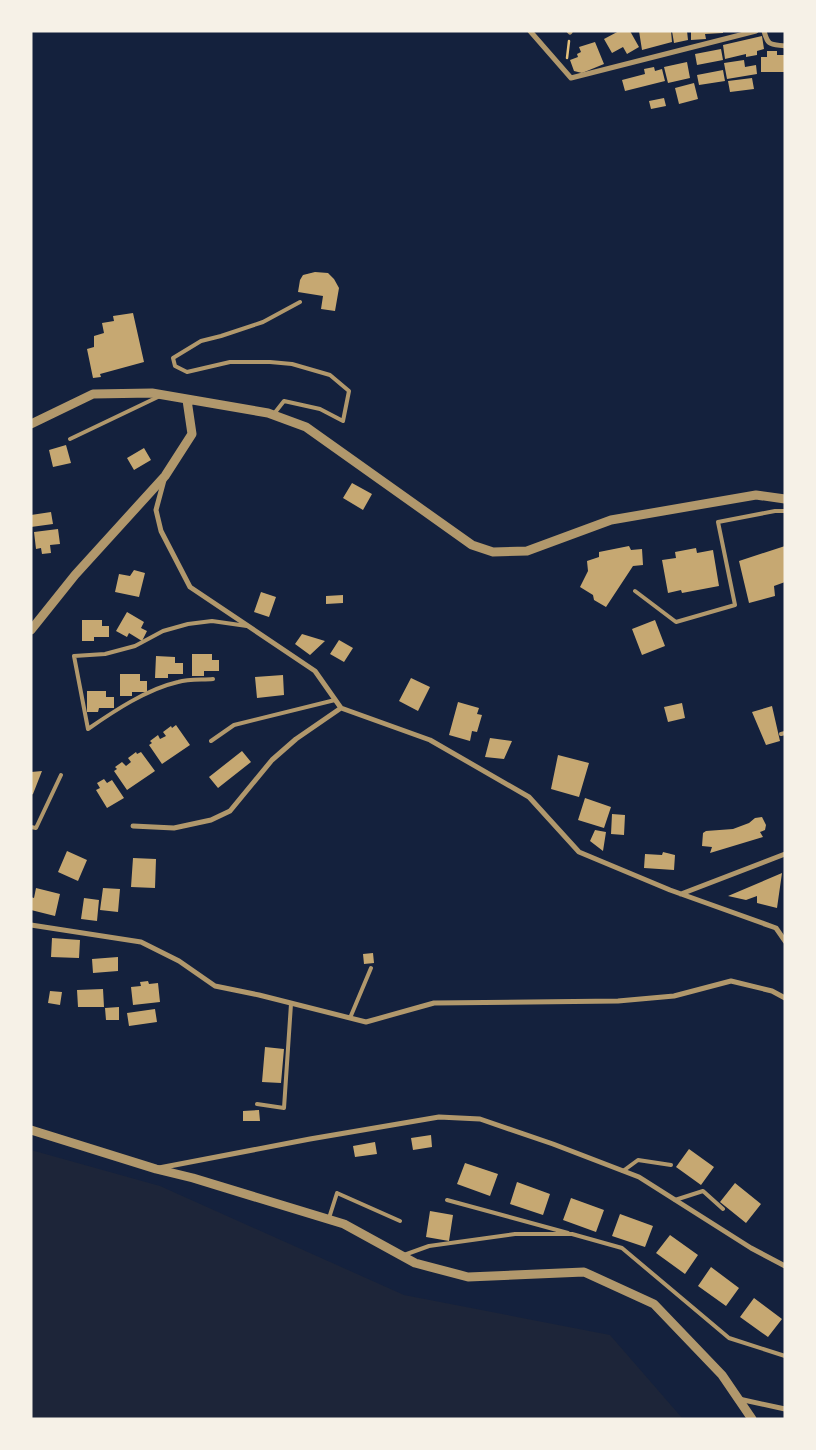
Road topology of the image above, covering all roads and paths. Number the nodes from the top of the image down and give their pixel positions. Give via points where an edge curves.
1 (530, 31) edge
2 (756, 31) edge
3 (764, 31) edge
4 (569, 32) edge
5 (785, 46) edge
6 (565, 72) junction
7 (300, 302) dead end
8 (162, 395) junction
9 (187, 400) junction
10 (273, 415) junction
11 (31, 424) edge
12 (70, 439) dead end
13 (165, 476) junction
14 (785, 499) edge
15 (785, 511) edge
16 (635, 591) dead end
17 (249, 627) junction
18 (31, 630) edge
19 (213, 680) dead end
20 (335, 700) junction
21 (341, 708) junction
22 (211, 741) dead end
23 (61, 774) dead end
24 (133, 826) dead end
25 (31, 827) edge
26 (785, 854) edge
27 (682, 894) junction
28 (31, 925) edge
29 (785, 941) edge
30 (371, 968) dead end
31 (785, 998) edge
32 (291, 1004) junction
33 (350, 1018) junction
34 (257, 1104) dead end
35 (31, 1130) edge
36 (670, 1165) dead end
37 (156, 1169) junction
38 (623, 1171) junction
39 (447, 1200) dead end
40 (675, 1200) junction
41 (723, 1209) dead end
42 (328, 1219) junction
43 (400, 1221) dead end
44 (572, 1234) junction
45 (402, 1256) junction
46 (785, 1266) edge
47 (785, 1356) edge
48 (739, 1399) junction
49 (785, 1409) edge
50 (752, 1419) edge

1 - 6 street
2 - 6 street via 571,78
3 - 5 street via 767,42
4 - 6 path
7 - 10 lane via 263,322 201,342 173,358 175,366 187,372 230,362 292,364 330,374 349,391 343,420 320,409 284,401
8 - 9 street
8 - 11 street via 93,394
8 - 12 lane
9 - 10 street
9 - 13 street via 192,434
10 - 14 street via 306,427 472,545 493,552 527,551 611,520 756,495
13 - 17 street via 156,510 161,531 190,587
13 - 18 street via 75,575
15 - 16 lane via 718,522 736,605 676,622
17 - 19 lane via 212,621 188,624 163,631 135,646 105,654 74,656 88,729 109,714 178,681
17 - 20 street via 315,671
20 - 21 street
20 - 22 lane via 234,725
21 - 24 street via 272,760 230,812 174,828
21 - 27 street via 430,740 529,797 579,852
23 - 25 lane via 36,828
26 - 27 street
27 - 29 street via 776,928
28 - 32 street via 141,942 179,961 215,986
30 - 33 lane
31 - 33 street via 772,991 731,981 674,996 618,1001 434,1003 366,1022
32 - 33 street
32 - 34 lane via 284,1108
35 - 37 street
36 - 38 lane via 638,1160
37 - 38 street via 310,1138 439,1117 480,1119
37 - 42 street
38 - 40 street via 639,1177
39 - 44 lane
40 - 41 lane via 703,1191
40 - 46 street
42 - 43 lane via 337,1193
42 - 45 street via 344,1224
44 - 45 lane via 515,1234 429,1246
44 - 47 lane via 622,1248 729,1338
45 - 48 street via 415,1264 468,1277 584,1272 654,1304 722,1375
48 - 49 street
48 - 50 street

